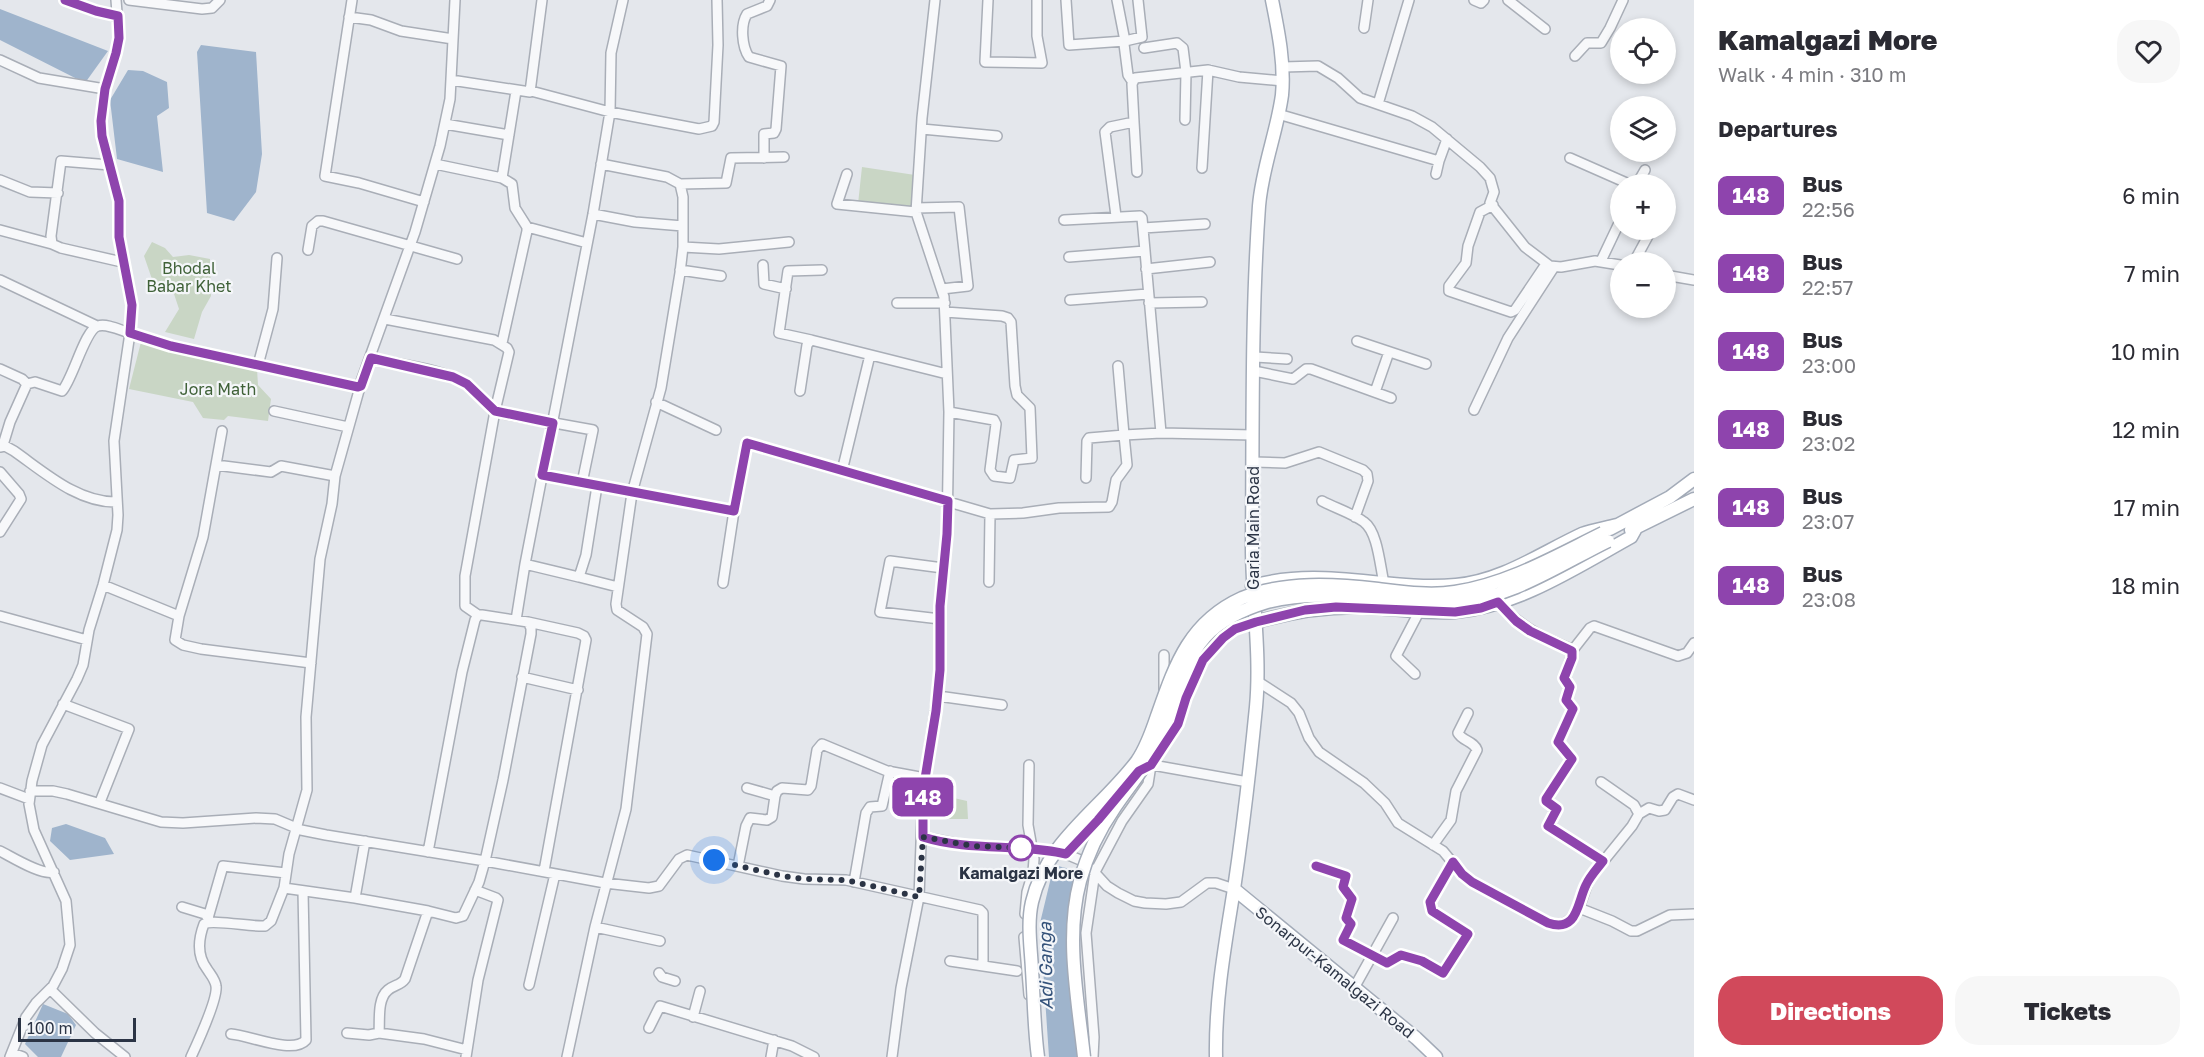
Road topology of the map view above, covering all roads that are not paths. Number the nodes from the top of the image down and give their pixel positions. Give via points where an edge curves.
1 (65, 0) edge
2 (116, 0) edge
3 (129, 0) edge
4 (220, 0) edge
5 (352, 0) edge
6 (455, 0) edge
7 (542, 0) edge
8 (623, 0) edge
9 (717, 0) edge
10 (770, 0) edge
11 (935, 0) edge
12 (988, 0) edge
13 (1037, 0) edge
14 (1066, 0) edge
15 (1117, 0) edge
16 (1138, 0) edge
17 (1272, 0) edge
18 (1368, 0) edge
19 (1409, 0) edge
20 (1474, 0) edge
21 (1484, 0) edge
22 (1508, 0) edge
23 (1623, 0) edge
24 (118, 16) junction
25 (349, 17) junction
26 (1364, 28) dead end
27 (1545, 29) dead end
28 (453, 39) junction
29 (1125, 41) junction
30 (1144, 48) dead end
31 (1575, 56) dead end
32 (0, 60) edge
33 (1283, 67) junction
34 (1208, 70) junction
35 (1186, 72) junction
36 (451, 80) junction
37 (1132, 81) junction
38 (1283, 81) junction
39 (105, 89) junction
40 (516, 91) junction
41 (531, 92) junction
42 (1378, 104) junction
43 (610, 112) junction
44 (1278, 114) junction
45 (1185, 120) dead end
46 (1134, 122) junction
47 (445, 124) junction
48 (922, 129) junction
49 (509, 135) junction
50 (997, 136) dead end
51 (1447, 139) junction
52 (784, 157) dead end
53 (764, 158) junction
54 (1570, 158) dead end
55 (1439, 161) junction
56 (435, 164) junction
57 (601, 164) junction
58 (110, 165) junction
59 (1202, 168) dead end
60 (1645, 170) dead end
61 (1137, 172) dead end
62 (847, 174) dead end
63 (1436, 174) dead end
64 (1643, 174) edge
65 (1610, 176) edge
66 (502, 178) junction
67 (0, 180) edge
68 (680, 184) junction
69 (58, 193) junction
70 (424, 202) junction
71 (1493, 205) junction
72 (916, 210) junction
73 (593, 214) junction
74 (1116, 216) junction
75 (1064, 220) dead end
76 (1205, 224) dead end
77 (683, 226) junction
78 (527, 227) junction
79 (1143, 228) junction
80 (0, 230) edge
81 (1611, 240) edge
82 (789, 242) dead end
83 (587, 243) junction
84 (52, 244) junction
85 (410, 245) junction
86 (683, 247) junction
87 (308, 250) dead end
88 (1145, 251) junction
89 (1069, 257) dead end
90 (277, 258) dead end
91 (457, 259) dead end
92 (1601, 261) junction
93 (122, 262) junction
94 (1210, 262) dead end
95 (1610, 263) edge
96 (764, 265) dead end
97 (1550, 266) junction
98 (1146, 269) junction
99 (681, 270) junction
100 (822, 270) dead end
101 (722, 276) dead end
102 (1676, 277) edge
103 (0, 280) edge
104 (1694, 280) edge
105 (786, 289) junction
106 (942, 289) junction
107 (1148, 299) junction
108 (1070, 300) dead end
109 (1202, 302) dead end
110 (897, 303) dead end
111 (945, 308) junction
112 (385, 319) junction
113 (97, 326) junction
114 (130, 333) junction
115 (811, 340) junction
116 (1357, 341) dead end
117 (502, 343) junction
118 (1389, 352) junction
119 (870, 354) junction
120 (1255, 357) junction
121 (371, 358) junction
122 (1287, 358) dead end
123 (1426, 364) dead end
124 (258, 366) junction
125 (1118, 366) dead end
126 (0, 369) edge
127 (1254, 371) junction
128 (947, 374) junction
129 (27, 384) junction
130 (360, 387) junction
131 (800, 391) dead end
132 (1375, 392) junction
133 (1391, 398) dead end
134 (656, 402) junction
135 (1474, 410) dead end
136 (274, 411) dead end
137 (495, 411) junction
138 (949, 412) junction
139 (553, 423) junction
140 (348, 427) junction
141 (717, 430) dead end
142 (222, 431) dead end
143 (1161, 433) junction
144 (1124, 435) junction
145 (1253, 435) junction
146 (2, 446) edge
147 (1253, 462) junction
148 (216, 465) junction
149 (842, 471) junction
150 (0, 472) edge
151 (542, 475) junction
152 (335, 476) junction
153 (1086, 478) dead end
154 (1694, 479) edge
155 (582, 483) junction
156 (597, 486) junction
157 (632, 493) junction
158 (1694, 499) edge
159 (948, 501) junction
160 (1322, 501) dead end
161 (117, 502) junction
162 (1674, 502) junction
163 (734, 511) junction
164 (990, 514) junction
165 (1355, 517) junction
166 (1617, 525) junction
167 (1636, 528) junction
168 (0, 532) edge
169 (1605, 537) junction
170 (525, 564) junction
171 (943, 568) junction
172 (579, 577) junction
173 (989, 582) dead end
174 (723, 583) dead end
175 (1384, 583) junction
176 (103, 585) junction
177 (618, 586) junction
178 (1252, 586) junction
179 (1498, 602) junction
180 (1419, 612) junction
181 (478, 615) junction
182 (0, 616) edge
183 (178, 616) junction
184 (940, 619) junction
185 (516, 620) junction
186 (528, 622) junction
187 (1256, 622) junction
188 (87, 640) junction
189 (1694, 644) edge
190 (1572, 651) junction
191 (1164, 655) dead end
192 (310, 663) junction
193 (1415, 674) dead end
194 (522, 677) junction
195 (1257, 681) junction
196 (578, 690) junction
197 (938, 696) junction
198 (63, 704) junction
199 (1002, 705) dead end
200 (1468, 713) dead end
201 (1164, 744) junction
202 (1131, 764) dead end
203 (1029, 765) dead end
204 (1151, 765) junction
205 (1164, 767) junction
206 (890, 771) junction
207 (925, 778) junction
208 (1248, 782) junction
209 (1601, 782) dead end
210 (0, 788) edge
211 (747, 788) dead end
212 (30, 795) junction
213 (775, 796) junction
214 (1694, 800) edge
215 (100, 802) junction
216 (1639, 814) junction
217 (296, 828) junction
218 (923, 837) junction
219 (365, 841) junction
220 (1433, 845) junction
221 (1033, 848) junction
222 (0, 851) edge
223 (429, 852) junction
224 (1066, 854) junction
225 (485, 861) junction
226 (1603, 861) junction
227 (1453, 862) junction
228 (738, 866) junction
229 (1316, 866) dead end
230 (544, 871) junction
231 (54, 872) junction
232 (1095, 872) junction
233 (286, 873) junction
234 (555, 874) junction
235 (854, 882) junction
236 (605, 883) junction
237 (284, 888) junction
238 (1234, 889) junction
239 (475, 890) junction
240 (303, 891) junction
241 (919, 897) junction
242 (355, 898) junction
243 (210, 901) dead end
244 (182, 907) dead end
245 (1579, 908) junction
246 (428, 911) junction
247 (1694, 914) edge
248 (208, 918) junction
249 (1394, 918) dead end
250 (595, 927) junction
251 (660, 942) dead end
252 (1373, 955) junction
253 (950, 961) dead end
254 (983, 965) junction
255 (1017, 971) dead end
256 (659, 973) dead end
257 (675, 981) dead end
258 (529, 985) dead end
259 (1354, 988) junction
260 (51, 990) junction
261 (700, 991) dead end
262 (693, 1017) junction
263 (649, 1028) dead end
264 (347, 1033) dead end
265 (379, 1033) junction
266 (231, 1034) dead end
267 (774, 1040) junction
268 (1424, 1052) edge
269 (466, 1053) edge
270 (11, 1055) edge
271 (23, 1057) edge
272 (125, 1057) edge
273 (191, 1057) edge
274 (567, 1057) edge
275 (771, 1057) edge
276 (814, 1057) edge
277 (892, 1057) edge
278 (1033, 1057) edge
279 (1038, 1057) edge
280 (1084, 1057) edge
281 (1093, 1057) edge
282 (1215, 1057) edge
283 (1436, 1057) edge

1 - 24 street
2 - 24 street
3 - 4 street via 202,9 212,8
5 - 25 street
6 - 28 street
7 - 41 street
8 - 43 street via 611,53
9 - 43 street via 712,126 699,129
10 - 53 street via 768,5 747,14 744,24 744,46 749,57 781,66 776,129 764,134
11 - 48 street
12 - 13 street via 985,62 1042,63
14 - 29 street via 1069,45
15 - 29 street
16 - 29 street via 1142,37
17 - 33 main road, Garia Main Road
18 - 26 street
19 - 42 street
20 - 21 street
22 - 27 street
23 - 31 street via 1601,43 1587,43
24 - 39 street via 119,38
25 - 28 street
25 - 70 street via 325,176
28 - 36 street
29 - 37 street via 1126,67
30 - 35 street via 1181,45
32 - 39 street via 39,78
33 - 38 main road, Garia Main Road
33 - 42 street via 1318,66 1360,98
34 - 35 street
34 - 38 street
34 - 59 street
35 - 37 street via 1137,77
35 - 45 street
36 - 40 street
36 - 47 street
37 - 46 street
38 - 44 main road, Garia Main Road
39 - 58 street via 102,136
40 - 41 street
40 - 49 street
41 - 43 street
42 - 51 street via 1418,120
43 - 57 street
44 - 55 street
44 - 120 main road, Garia Main Road via 1259,204
46 - 61 street
46 - 74 street via 1110,127 1105,132
47 - 49 street
47 - 56 street
48 - 50 street
48 - 72 street
49 - 66 street
51 - 55 street
51 - 71 street via 1487,174 1493,187
52 - 53 street
53 - 68 street via 732,158 726,183
54 - 65 street
55 - 63 street
56 - 66 street
56 - 70 street
57 - 68 street via 667,177
57 - 73 street
58 - 69 street via 61,162
58 - 93 street via 119,201
60 - 64 street
62 - 72 street via 837,204
66 - 78 street via 512,184 515,208
67 - 69 street via 30,192
68 - 77 street
69 - 84 street
70 - 85 street
71 - 97 street via 1525,247
71 - 97 street via 1480,212 1467,260 1449,291 1511,312
72 - 106 street
72 - 106 street via 959,207 969,286
73 - 77 street
73 - 83 street
74 - 75 street
74 - 79 street via 1140,216
76 - 79 street
77 - 86 street
78 - 83 street
78 - 117 street
79 - 88 street
80 - 84 street
81 - 92 street
82 - 86 street via 718,249
83 - 139 street
84 - 93 street
85 - 87 street via 318,221 312,226
85 - 91 street
85 - 112 street
86 - 99 street
88 - 89 street
88 - 98 street
90 - 124 street via 273,309
92 - 95 street
92 - 97 street
93 - 114 street via 132,305
94 - 98 street
96 - 105 street via 764,284
97 - 135 street via 1508,338
98 - 107 street
99 - 101 street
99 - 134 street
100 - 105 street via 788,271
102 - 104 street
103 - 113 street
105 - 115 street via 779,333
106 - 111 street
107 - 108 street
107 - 109 street
107 - 143 street
110 - 111 street
111 - 128 street
111 - 138 street via 1002,316 1011,322 1015,386 1017,395 1030,408 1032,458 1014,460 1010,478 994,476 990,470 994,420
112 - 117 street
112 - 121 street
113 - 114 street
113 - 129 street via 89,334 63,391 35,382
114 - 124 street
114 - 161 street via 114,441
115 - 119 street
115 - 131 street
116 - 118 street
117 - 137 street via 509,352
118 - 123 street
118 - 132 street
119 - 128 street
119 - 149 street
120 - 122 street
120 - 127 main road, Garia Main Road
121 - 130 street
121 - 137 street via 453,377 467,384
124 - 130 street
125 - 144 street
126 - 129 street
127 - 132 street via 1293,379 1309,369
127 - 145 main road, Garia Main Road
128 - 138 street
129 - 146 street
130 - 140 street
132 - 133 street
134 - 141 street
134 - 157 street
136 - 140 street
137 - 139 street
137 - 181 street via 465,576 465,606
138 - 159 street
139 - 151 street
139 - 155 street via 592,430
140 - 152 street
142 - 148 street
143 - 144 street
143 - 145 street
144 - 153 street via 1089,438
144 - 164 street via 1127,465 1116,480 1109,507
145 - 147 main road, Garia Main Road
146 - 161 street via 80,494
147 - 165 street via 1285,463 1318,452 1363,470 1369,478
147 - 178 main road, Garia Main Road
148 - 152 street via 272,472 281,466
148 - 183 street via 201,546
149 - 159 street
149 - 163 street via 747,443
150 - 168 street via 21,499
151 - 155 street
151 - 170 street
152 - 192 street via 320,559
154 - 162 main road
155 - 156 street
156 - 157 street
156 - 172 street
157 - 163 street
157 - 177 street
158 - 162 main road
159 - 164 street
159 - 171 street
160 - 165 street
161 - 176 street via 117,530
162 - 166 main road
162 - 167 main road
163 - 174 street
164 - 173 street
165 - 175 street via 1364,521 1372,534
166 - 169 main road
166 - 175 main road via 1584,533 1507,572 1482,580 1456,585
167 - 169 main road
167 - 179 main road via 1631,537 1547,583
169 - 279 main road, bridge via 1486,585 1422,594 1331,585 1290,587 1243,598 1201,626 1178,660 1138,760 1078,823 1039,879 1031,904 1030,935
169 - 280 main road, bridge via 1518,587 1491,596 1428,604 1333,595 1295,597 1244,610 1206,635 1189,662 1158,744 1097,837 1080,882 1073,942
170 - 172 street
170 - 185 street
171 - 184 street
171 - 184 street via 890,561 880,612
172 - 177 street
175 - 178 main road via 1312,577 1276,579
176 - 183 street
176 - 188 street
177 - 236 street via 617,610 645,629 647,640 626,809
178 - 187 main road, Garia Main Road
179 - 180 main road via 1455,612
179 - 190 street via 1530,631
180 - 187 main road via 1336,607
180 - 193 street via 1396,656
181 - 185 street
181 - 223 street via 462,672
182 - 188 street
183 - 192 street via 175,640 183,645
184 - 197 street
185 - 186 street
186 - 194 street via 531,634
186 - 196 street via 584,636
187 - 195 main road, Garia Main Road
187 - 201 street via 1235,629 1203,660 1178,724
188 - 198 street via 80,673
189 - 190 street via 1688,653 1678,656 1594,626
190 - 226 street via 1564,678 1570,687 1566,700 1573,709 1558,742 1572,759 1546,799 1557,809 1548,826
191 - 201 street
192 - 217 street via 307,790
194 - 196 street
194 - 225 street
195 - 208 main road, Garia Main Road
195 - 220 street via 1291,703 1319,752 1365,783 1398,823
196 - 230 street
197 - 199 street
197 - 207 street
198 - 212 street via 42,745
198 - 215 street via 129,729
200 - 220 street via 1458,733 1477,750 1456,791 1451,820
201 - 204 street
201 - 205 street
202 - 204 street
203 - 221 street via 1028,825
204 - 205 street
204 - 224 street via 1139,771
204 - 232 street via 1148,784 1122,821
205 - 208 street
206 - 207 street
206 - 213 street via 822,744 817,750 808,790 782,788
206 - 235 street via 882,806 870,807 866,813
207 - 218 street
208 - 238 main road, Garia Main Road
209 - 216 street via 1634,805
210 - 212 street
211 - 213 street
212 - 215 street via 53,791
212 - 231 street via 32,825
213 - 228 street via 771,817 750,818
214 - 216 street via 1675,795 1665,810 1649,807
215 - 217 street via 161,822 266,818 282,820
216 - 226 street
217 - 219 street
217 - 233 street
218 - 221 street via 973,846
218 - 241 street
219 - 223 street
219 - 242 street
220 - 227 street
221 - 224 street
221 - 278 street via 1024,926
222 - 231 street via 42,871
223 - 225 street
224 - 232 street
225 - 230 street
225 - 239 street
226 - 245 street via 1586,885
227 - 245 street via 1472,882 1548,923 1562,925
227 - 252 street via 1430,902 1432,911 1468,934 1443,973 1401,955 1387,963
228 - 235 street via 782,876
228 - 236 street via 687,855 657,888
229 - 252 street via 1346,876 1343,887 1352,899 1346,918 1351,924 1343,940
230 - 234 street
231 - 260 street via 68,909 70,938 62,969
232 - 238 street via 1118,893 1145,903 1181,902 1207,883
232 - 281 street via 1086,933
233 - 237 street
233 - 248 street via 223,866
234 - 236 street
234 - 258 street
235 - 241 street
236 - 250 street
237 - 240 street
237 - 248 street via 272,921 265,927
238 - 259 main road, Sonarpur-Kamalgazi Road
238 - 282 main road, Garia Main Road via 1222,962
239 - 246 street via 461,917
239 - 269 street via 498,900 478,980
240 - 242 street
240 - 266 street via 306,1040 298,1046 286,1046
241 - 254 street via 982,911
241 - 277 street
242 - 246 street
243 - 248 street
244 - 248 street
245 - 247 street via 1631,931 1670,915
246 - 265 street via 403,983 389,989 381,999
248 - 273 street via 202,928 199,956 216,982 216,991
249 - 252 street
250 - 251 street
250 - 274 street
252 - 259 street
253 - 254 street
254 - 255 street
256 - 257 street
259 - 268 main road, Sonarpur-Kamalgazi Road
260 - 270 street via 26,1017
260 - 272 street
261 - 262 street
262 - 263 street via 660,1006
262 - 267 street
264 - 265 street
265 - 269 street via 424,1039
267 - 275 street
267 - 276 street
268 - 283 main road, Sonarpur-Kamalgazi Road
270 - 271 street

